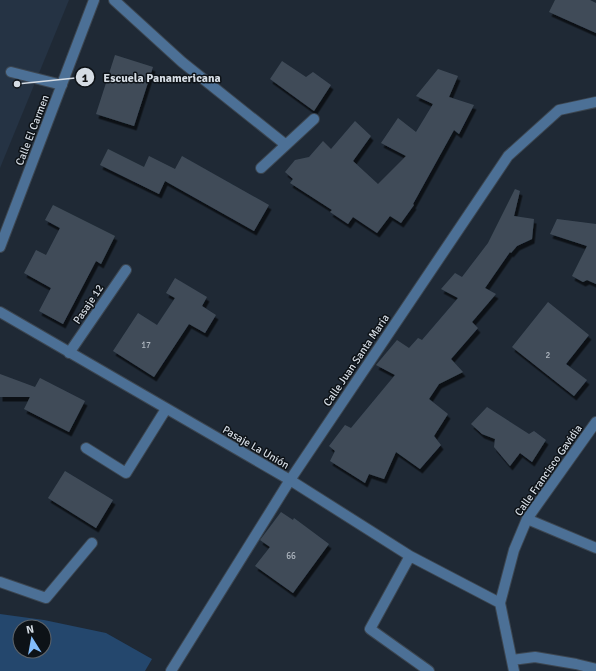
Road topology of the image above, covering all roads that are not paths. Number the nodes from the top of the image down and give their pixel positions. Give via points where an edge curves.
1 (94, 0) edge
2 (114, 0) edge
3 (11, 72) dead end
4 (62, 85) junction
5 (596, 102) edge
6 (314, 119) dead end
7 (286, 145) junction
8 (261, 168) dead end
9 (0, 247) edge
10 (126, 270) dead end
11 (0, 312) edge
12 (69, 353) junction
13 (166, 409) junction
14 (596, 422) edge
15 (86, 448) dead end
16 (290, 480) junction
17 (527, 519) junction
18 (92, 543) dead end
19 (596, 548) edge
20 (410, 556) junction
21 (0, 582) edge
22 (500, 603) junction
23 (512, 660) junction
24 (596, 670) edge
25 (171, 671) edge
26 (429, 671) edge
27 (514, 671) edge

1 - 4 street, Calle El Carmen
2 - 7 street via 182,62
3 - 4 street
4 - 9 street, Calle El Carmen
5 - 16 street, Calle Juan Santa María via 559,110 508,156
6 - 7 street
7 - 8 street
10 - 12 street, Pasaje 12
11 - 12 street, Pasaje La Unión
12 - 13 street, Pasaje La Unión
13 - 15 street via 126,473
13 - 16 street, Pasaje La Unión
14 - 17 street, Calle Francisco Gavidia
16 - 20 street, Pasaje La Unión
16 - 25 street, Calle Juan Santa María
17 - 19 street
17 - 22 street, Calle Francisco Gavidia via 514,550
18 - 21 street via 46,598
20 - 22 street, Pasaje La Unión
20 - 26 street via 370,629
22 - 23 street, Calle Francisco Gavidia
23 - 24 street via 535,657
23 - 27 street, Calle Francisco Gavidia

